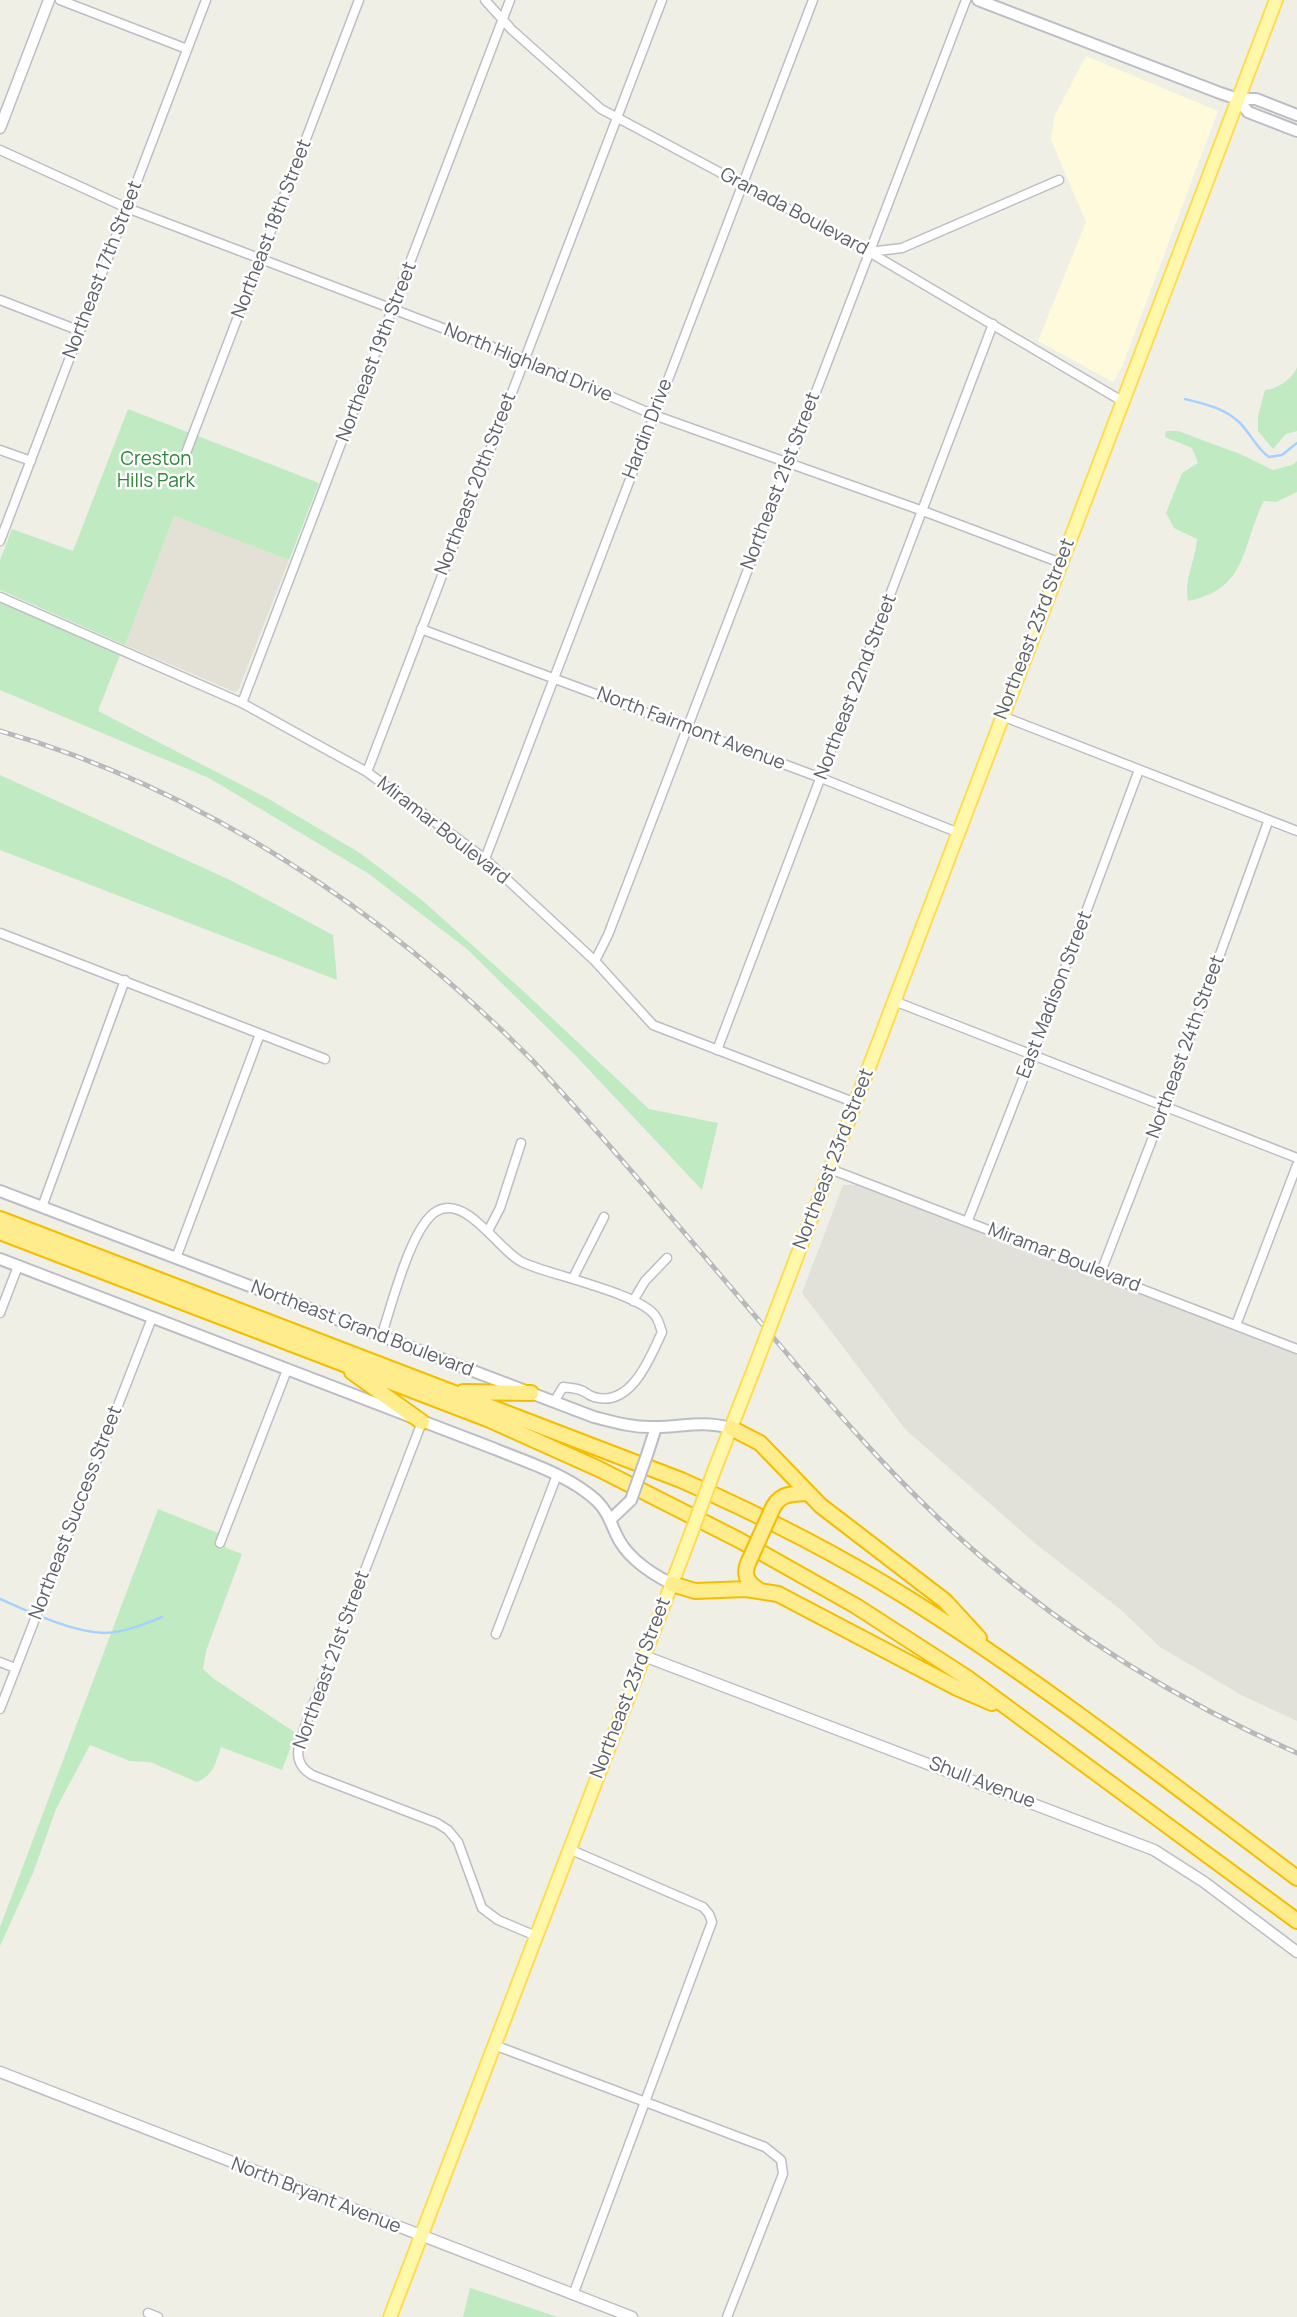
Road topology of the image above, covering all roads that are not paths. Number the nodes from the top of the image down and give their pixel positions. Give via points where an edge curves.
1 (49, 0) edge
2 (60, 0) edge
3 (206, 0) edge
4 (359, 0) edge
5 (485, 0) edge
6 (510, 0) edge
7 (662, 0) edge
8 (813, 0) edge
9 (966, 0) edge
10 (978, 0) edge
11 (1276, 0) edge
12 (502, 21) junction
13 (187, 49) junction
14 (1238, 99) junction
15 (1297, 115) edge
16 (617, 118) junction
17 (0, 128) edge
18 (1297, 131) edge
19 (0, 150) edge
20 (1059, 180) dead end
21 (743, 186) junction
22 (127, 208) junction
23 (869, 252) junction
24 (261, 259) junction
25 (0, 300) edge
26 (394, 310) junction
27 (993, 324) junction
28 (80, 331) junction
29 (524, 359) junction
30 (1122, 401) junction
31 (654, 415) junction
32 (0, 450) edge
33 (184, 458) dead end
34 (31, 461) junction
35 (788, 463) junction
36 (923, 511) junction
37 (0, 541) edge
38 (1061, 563) junction
39 (0, 597) edge
40 (421, 629) junction
41 (554, 677) junction
42 (242, 703) junction
43 (1002, 716) junction
44 (685, 729) junction
45 (1139, 770) junction
46 (367, 772) junction
47 (821, 778) junction
48 (1268, 822) junction
49 (1297, 831) edge
50 (959, 833) junction
51 (485, 859) junction
52 (0, 933) edge
53 (595, 961) junction
54 (125, 980) junction
55 (894, 1001) junction
56 (260, 1034) junction
57 (717, 1050) junction
58 (1033, 1055) junction
59 (325, 1059) dead end
60 (856, 1103) junction
61 (1165, 1106) junction
62 (521, 1143) dead end
63 (1297, 1158) edge
64 (1297, 1166) edge
65 (830, 1169) junction
66 (0, 1191) edge
67 (42, 1207) junction
68 (604, 1217) dead end
69 (0, 1219) edge
70 (968, 1220) junction
71 (488, 1231) junction
72 (0, 1233) edge
73 (176, 1258) junction
74 (667, 1258) dead end
75 (0, 1259) edge
76 (18, 1266) junction
77 (1101, 1272) junction
78 (573, 1278) junction
79 (633, 1300) junction
80 (0, 1313) edge
81 (152, 1318) junction
82 (1236, 1325) junction
83 (381, 1337) junction
84 (1297, 1349) edge
85 (337, 1360) junction
86 (287, 1370) junction
87 (451, 1391) junction
88 (531, 1393) junction
89 (554, 1402) junction
90 (422, 1422) junction
91 (656, 1427) junction
92 (731, 1428) junction
93 (556, 1475) junction
94 (807, 1493) junction
95 (611, 1519) junction
96 (220, 1543) dead end
97 (672, 1584) junction
98 (760, 1590) junction
99 (496, 1634) dead end
100 (645, 1656) junction
101 (997, 1656) junction
102 (0, 1662) edge
103 (15, 1668) junction
104 (0, 1709) edge
105 (1020, 1716) junction
106 (569, 1849) junction
107 (1297, 1878) edge
108 (1297, 1921) edge
109 (536, 1936) junction
110 (1297, 1952) edge
111 (494, 2045) junction
112 (0, 2072) edge
113 (644, 2101) junction
114 (421, 2237) junction
115 (573, 2295) junction
116 (149, 2313) dead end
117 (158, 2317) edge
118 (390, 2317) edge
119 (632, 2317) edge
120 (727, 2317) edge

1 - 17 street
2 - 13 street
3 - 13 street, Northeast 17th Street
4 - 24 street, Northeast 18th Street
5 - 12 street, Granada Boulevard
6 - 12 street, Northeast 19th Street
7 - 16 street, Northeast 20th Street
8 - 21 street, Hardin Drive
9 - 23 street, Northeast 21st Street
10 - 14 main road
11 - 14 main road, Northeast 23rd Street
12 - 16 street, Granada Boulevard
12 - 26 street, Northeast 19th Street
13 - 22 street, Northeast 17th Street
14 - 15 main road via 1256,99
14 - 18 main road via 1248,112
14 - 30 main road, Northeast 23rd Street
16 - 21 street, Granada Boulevard
16 - 29 street, Northeast 20th Street
19 - 22 street, North Highland Drive
20 - 23 street via 902,248
21 - 23 street, Granada Boulevard
21 - 31 street, Hardin Drive
22 - 24 street, North Highland Drive
22 - 28 street, Northeast 17th Street
23 - 27 street, Granada Boulevard
23 - 35 street, Northeast 21st Street
24 - 26 street, North Highland Drive
24 - 33 street, Northeast 18th Street
25 - 28 street
26 - 29 street, North Highland Drive
26 - 42 street, Northeast 19th Street
27 - 30 street, Granada Boulevard
27 - 36 street, Northeast 22nd Street
28 - 34 street, Northeast 17th Street
29 - 31 street, North Highland Drive
29 - 40 street, Northeast 20th Street
30 - 38 main road, Northeast 23rd Street
31 - 35 street, North Highland Drive
31 - 41 street, Hardin Drive
32 - 34 street
34 - 37 street, Northeast 17th Street
35 - 36 street, North Highland Drive
35 - 44 street, Northeast 21st Street
36 - 38 street, North Highland Drive
36 - 47 street, Northeast 22nd Street
38 - 43 main road, Northeast 23rd Street
39 - 42 street, Miramar Boulevard
40 - 41 street, North Fairmont Avenue
40 - 46 street, Northeast 20th Street
41 - 44 street, North Fairmont Avenue
41 - 51 street, Hardin Drive
42 - 46 street, Miramar Boulevard
43 - 45 street
43 - 50 main road, Northeast 23rd Street
44 - 47 street, North Fairmont Avenue
44 - 53 street, Northeast 21st Street
45 - 48 street
45 - 58 street, East Madison Street
46 - 51 street, Miramar Boulevard
47 - 50 street, North Fairmont Avenue
47 - 57 street, Northeast 22nd Street
48 - 49 street
48 - 61 street, Northeast 24th Street
50 - 55 main road, Northeast 23rd Street
51 - 53 street, Miramar Boulevard
52 - 54 street
53 - 57 street, Miramar Boulevard via 653,1025
54 - 56 street
54 - 67 street
55 - 58 street
55 - 60 main road, Northeast 23rd Street
56 - 59 street
56 - 73 street
57 - 60 street, Miramar Boulevard
58 - 61 street
58 - 70 street, East Madison Street
60 - 65 main road, Northeast 23rd Street
61 - 63 street
61 - 77 street, Northeast 24th Street
62 - 71 street
64 - 82 street
65 - 70 street, Miramar Boulevard
65 - 92 main road, Northeast 23rd Street, bridge
66 - 67 main road, Northeast Grand Boulevard
67 - 73 main road, Northeast Grand Boulevard
68 - 78 street
69 - 87 highway
70 - 77 street, Miramar Boulevard
71 - 78 street via 518,1260
71 - 83 street via 466,1213 437,1211 413,1242
72 - 85 highway
73 - 83 main road, Northeast Grand Boulevard
74 - 79 street
75 - 76 main road
76 - 80 street
76 - 81 main road
77 - 82 street, Miramar Boulevard
78 - 79 street
79 - 89 street via 656,1315 662,1332 631,1385 624,1394 608,1398 563,1387
81 - 86 main road
81 - 103 street, Northeast Success Street
82 - 84 street, Miramar Boulevard
83 - 88 main road, Northeast Grand Boulevard
85 - 90 highway
85 - 105 highway via 521,1433 739,1539 915,1642
86 - 90 main road
86 - 96 street
87 - 88 highway
87 - 101 highway via 753,1512 904,1595
88 - 89 main road, Northeast Grand Boulevard
89 - 91 main road, Northeast Grand Boulevard via 594,1418
90 - 93 main road
90 - 109 street, Northeast 21st Street via 300,1739 297,1761 312,1775 448,1830 458,1842 482,1909
91 - 92 main road, Northeast Grand Boulevard via 691,1423
91 - 95 main road, bridge via 631,1500
92 - 94 highway via 760,1443
92 - 97 main road, Northeast 23rd Street, bridge
93 - 95 main road via 582,1488
93 - 99 street
94 - 98 highway, bridge via 786,1494 771,1512 746,1574
94 - 101 highway via 945,1601
95 - 97 main road via 628,1551 655,1576
97 - 98 highway via 695,1591
97 - 100 main road, Northeast 23rd Street
98 - 105 highway via 778,1594
100 - 106 main road, Northeast 23rd Street
100 - 110 street, Shull Avenue via 1154,1850
101 - 107 highway
102 - 103 street
103 - 104 street, Northeast Success Street
105 - 108 highway
106 - 109 main road, Northeast 23rd Street
106 - 113 street via 703,1907 712,1922
109 - 111 main road, Northeast 23rd Street
111 - 113 street
111 - 114 main road, Northeast 23rd Street
112 - 114 street, North Bryant Avenue
113 - 115 street
113 - 120 street via 765,2147 781,2160 783,2174
114 - 115 street, North Bryant Avenue
114 - 118 main road, Northeast 23rd Street
115 - 119 street, North Bryant Avenue
116 - 117 street

